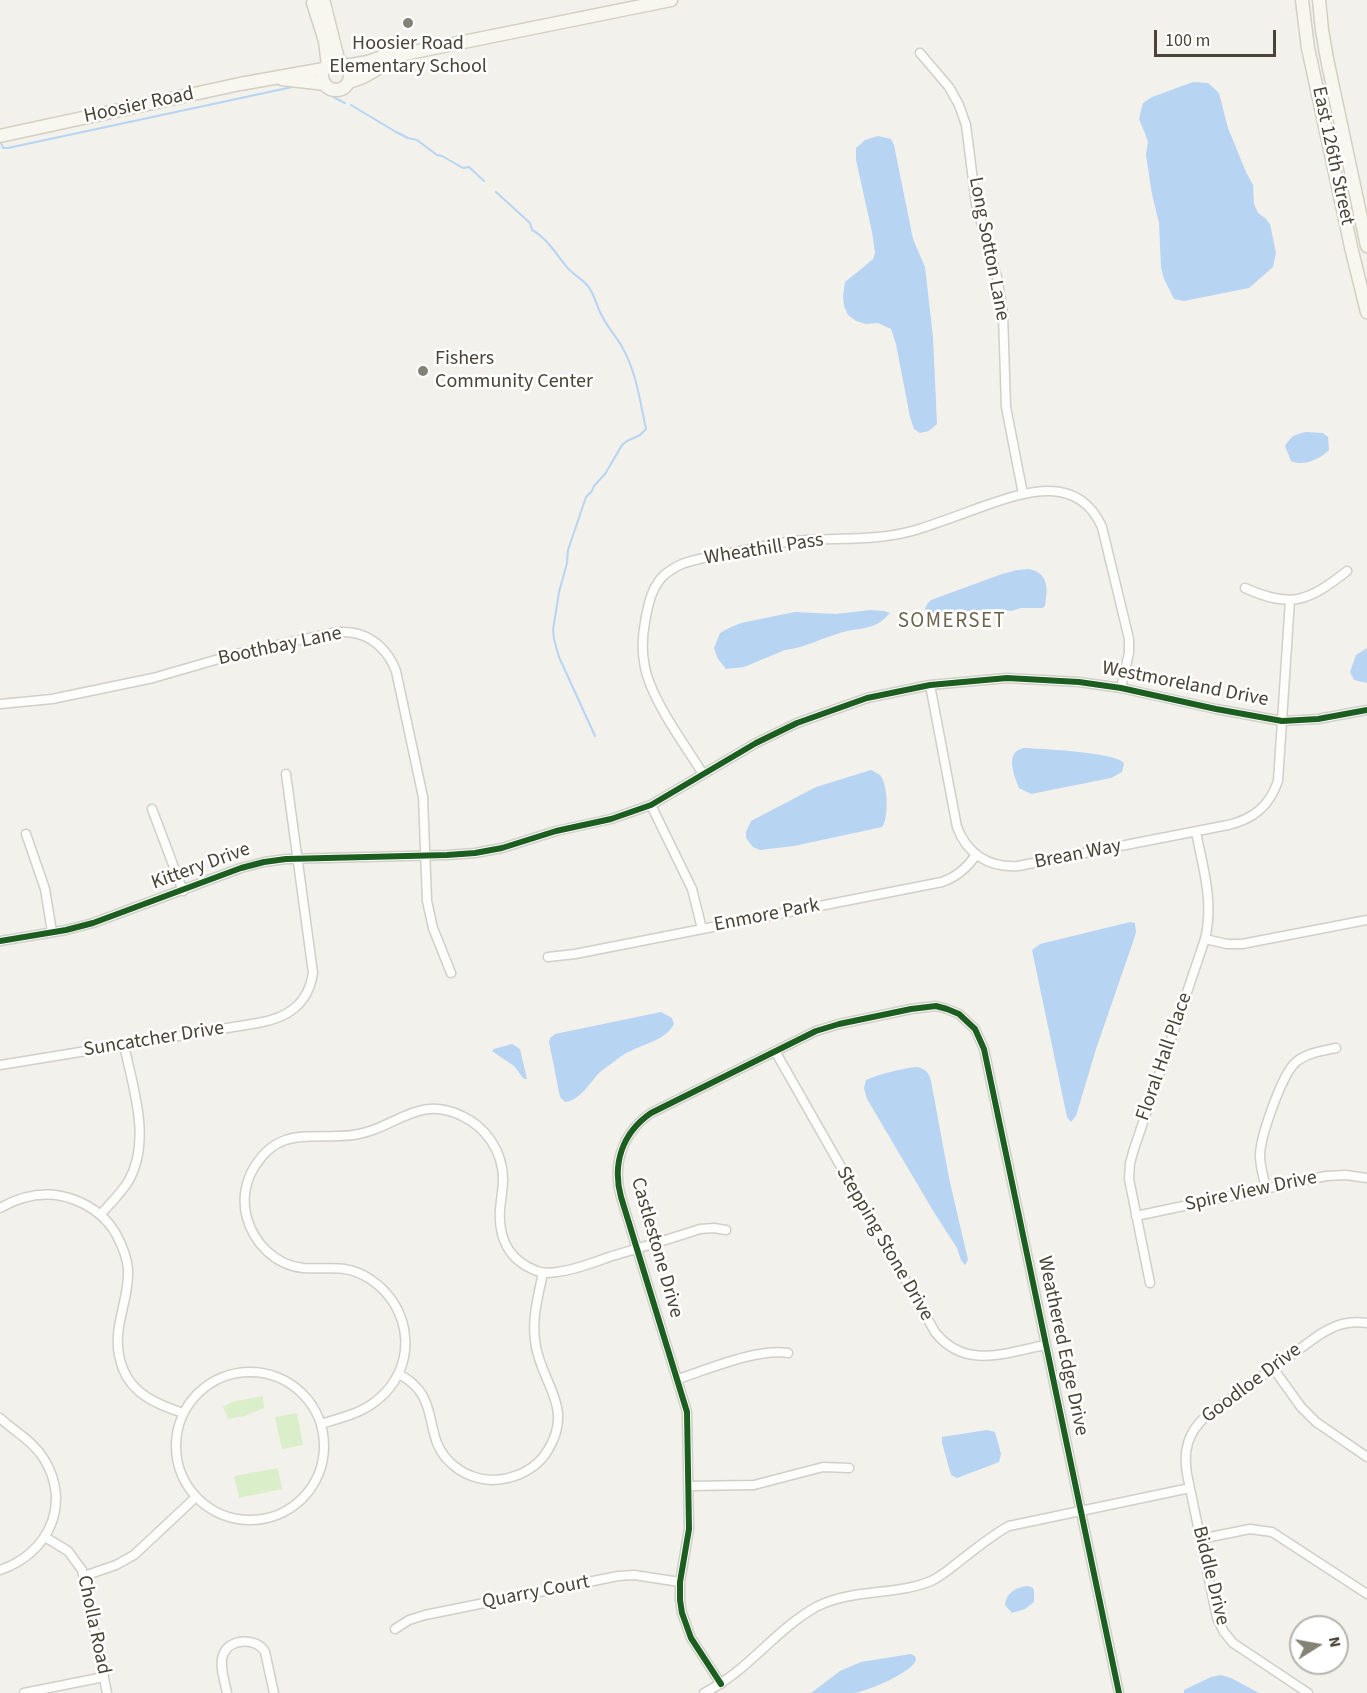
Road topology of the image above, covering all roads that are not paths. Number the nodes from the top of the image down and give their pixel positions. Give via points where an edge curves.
1 (314, 0) edge
2 (322, 0) edge
3 (671, 0) edge
4 (1302, 0) edge
5 (1318, 0) edge
6 (920, 53) dead end
7 (399, 55) junction
8 (334, 66) junction
9 (279, 78) junction
10 (349, 81) junction
11 (325, 84) junction
12 (0, 136) edge
13 (1367, 246) edge
14 (1367, 312) edge
15 (1023, 494) junction
16 (1347, 571) dead end
17 (1245, 588) dead end
18 (1290, 600) junction
19 (930, 685) junction
20 (1121, 688) junction
21 (0, 704) edge
22 (1367, 710) edge
23 (1282, 721) junction
24 (286, 774) dead end
25 (703, 774) junction
26 (651, 805) junction
27 (152, 809) dead end
28 (1196, 832) junction
29 (26, 834) dead end
30 (491, 851) joint
31 (424, 855) junction
32 (976, 855) junction
33 (298, 858) junction
34 (183, 891) junction
35 (1367, 920) edge
36 (702, 929) junction
37 (52, 933) junction
38 (1205, 939) junction
39 (0, 941) edge
40 (548, 957) dead end
41 (452, 974) dead end
42 (959, 1014) joint
43 (124, 1045) junction
44 (1336, 1048) dead end
45 (775, 1051) junction
46 (0, 1065) edge
47 (1367, 1178) edge
48 (1266, 1189) junction
49 (0, 1208) edge
50 (101, 1214) junction
51 (1136, 1216) junction
52 (726, 1230) dead end
53 (637, 1249) junction
54 (543, 1273) junction
55 (1150, 1283) dead end
56 (1367, 1323) edge
57 (1045, 1345) junction
58 (788, 1353) dead end
59 (1273, 1368) junction
60 (399, 1374) junction
61 (678, 1379) junction
62 (183, 1413) junction
63 (0, 1418) edge
64 (321, 1424) junction
65 (1367, 1457) edge
66 (849, 1468) dead end
67 (689, 1486) junction
68 (1190, 1488) junction
69 (196, 1497) junction
70 (1079, 1510) junction
71 (45, 1537) junction
72 (1200, 1539) junction
73 (0, 1570) edge
74 (84, 1576) junction
75 (680, 1582) junction
76 (1367, 1594) edge
77 (395, 1629) dead end
78 (104, 1677) junction
79 (721, 1684) junction
80 (24, 1693) edge
81 (107, 1693) edge
82 (227, 1693) edge
83 (274, 1693) edge
84 (704, 1693) edge
85 (1119, 1693) edge
86 (1308, 1693) edge

1 - 8 street
2 - 8 street
3 - 7 street, Hoosier Road
4 - 14 street, East 126th Street via 1311,58
5 - 13 street, East 126th Street
6 - 15 street, Long Sotton Lane via 949,87 966,125 976,204 1003,314 1006,407
7 - 8 street, Hoosier Road
7 - 10 street, Hoosier Road
8 - 9 street, Hoosier Road
8 - 10 street via 349,71
8 - 11 street via 322,75
9 - 11 street, Hoosier Road
9 - 12 street, Hoosier Road
10 - 11 street via 337,90
15 - 20 street, Wheathill Pass via 1057,491 1079,499 1094,512 1102,527 1129,646
15 - 25 street, Wheathill Pass via 904,533 784,543 688,562 665,574 654,590 646,615 644,663 656,696
16 - 18 street via 1315,594
17 - 18 street via 1267,597
18 - 23 street, Brean Way
19 - 20 street, Westmoreland Drive via 1017,678
19 - 25 street, Westmoreland Drive via 867,698 811,718
19 - 32 street via 957,827
20 - 23 street, Westmoreland Drive
21 - 31 street, Boothbay Lane via 52,699 142,680 324,634 362,635 383,648 396,671 423,797
22 - 23 street, Westmoreland Drive
23 - 28 street, Brean Way via 1278,781 1269,802 1244,820
24 - 33 street
25 - 26 street, Westmoreland Drive
26 - 30 street, Westmoreland Drive
26 - 36 street via 689,882
27 - 34 street
28 - 32 street, Brean Way via 1018,866 1000,866
28 - 38 street, Floral Hall Place via 1209,902
29 - 37 street via 45,889
30 - 31 street, Kittery Drive
31 - 33 street, Kittery Drive
31 - 41 street, Boothbay Lane via 430,914
32 - 36 street, Enmore Park via 959,874 942,882
33 - 34 street, Kittery Drive via 250,865
33 - 43 street, Suncatcher Drive via 313,973 302,1000 290,1012 272,1020
34 - 37 street, Kittery Drive via 107,919
35 - 38 street via 1242,944
36 - 40 street, Enmore Park
37 - 39 street, Kittery Drive
38 - 51 street, Floral Hall Place via 1132,1156 1129,1179
42 - 45 street, Castlestone Drive via 933,1006 900,1011 829,1027
42 - 57 street, Weathered Edge Drive via 975,1029 984,1049
43 - 46 street, Suncatcher Drive
43 - 50 street via 139,1121 139,1150 127,1182
44 - 48 street via 1304,1057 1283,1078 1261,1148
45 - 53 street, Castlestone Drive via 657,1109 628,1135 620,1155 617,1180
45 - 57 street, Stepping Stone Drive via 943,1342 956,1351 977,1356
47 - 48 street, Spire View Drive via 1336,1175
48 - 51 street, Spire View Drive
49 - 50 street via 41,1194 82,1203
50 - 62 street via 122,1244 127,1264 117,1334 123,1370 140,1393
51 - 55 street, Floral Hall Place
52 - 53 street via 700,1229
53 - 54 street via 568,1270
53 - 61 street, Castlestone Drive
54 - 60 street via 535,1316 535,1343 555,1395 558,1419 549,1449 531,1468 514,1477 490,1481 468,1475 453,1465 436,1443 423,1396
54 - 60 street via 522,1264 508,1250 500,1224 503,1179 498,1154 482,1130 462,1116 442,1109 424,1109 363,1133 305,1135 275,1145 255,1165 245,1190 246,1217 254,1235 267,1252 285,1263 350,1270 369,1278 385,1292 397,1308 404,1330 405,1349
56 - 59 street, Goodloe Drive via 1352,1322 1331,1328
57 - 70 street, Weathered Edge Drive
58 - 61 street via 759,1354
59 - 65 street via 1316,1422
59 - 68 street, Goodloe Drive via 1211,1412 1192,1431 1185,1452
60 - 64 street via 373,1404
61 - 67 street, Castlestone Drive via 688,1420
62 - 64 street via 194,1397 212,1383 232,1374 255,1372 277,1377 296,1388 312,1405
62 - 69 street via 177,1433 177,1457 184,1480
63 - 71 street via 32,1444 52,1474 55,1505
64 - 69 street via 324,1444 320,1470 309,1492 290,1509 266,1519 241,1520 216,1512
66 - 67 street via 823,1467 754,1485
67 - 75 street, Castlestone Drive via 689,1529
68 - 70 street
68 - 72 street, Biddle Drive
69 - 74 street via 134,1555
70 - 79 street via 1010,1526 931,1581 854,1595 819,1606
70 - 85 street, Weathered Edge Drive
71 - 73 street via 25,1558
71 - 74 street, Cholla Road via 68,1551
72 - 76 street via 1250,1529 1272,1532
72 - 86 street, Biddle Drive via 1217,1618 1224,1632 1233,1643
74 - 78 street, Cholla Road
75 - 77 street, Quarry Court via 618,1576 425,1615
75 - 79 street, Castlestone Drive via 688,1633
78 - 80 street
78 - 81 street, Cholla Road
79 - 84 street
82 - 83 street via 224,1653 246,1641 263,1648

